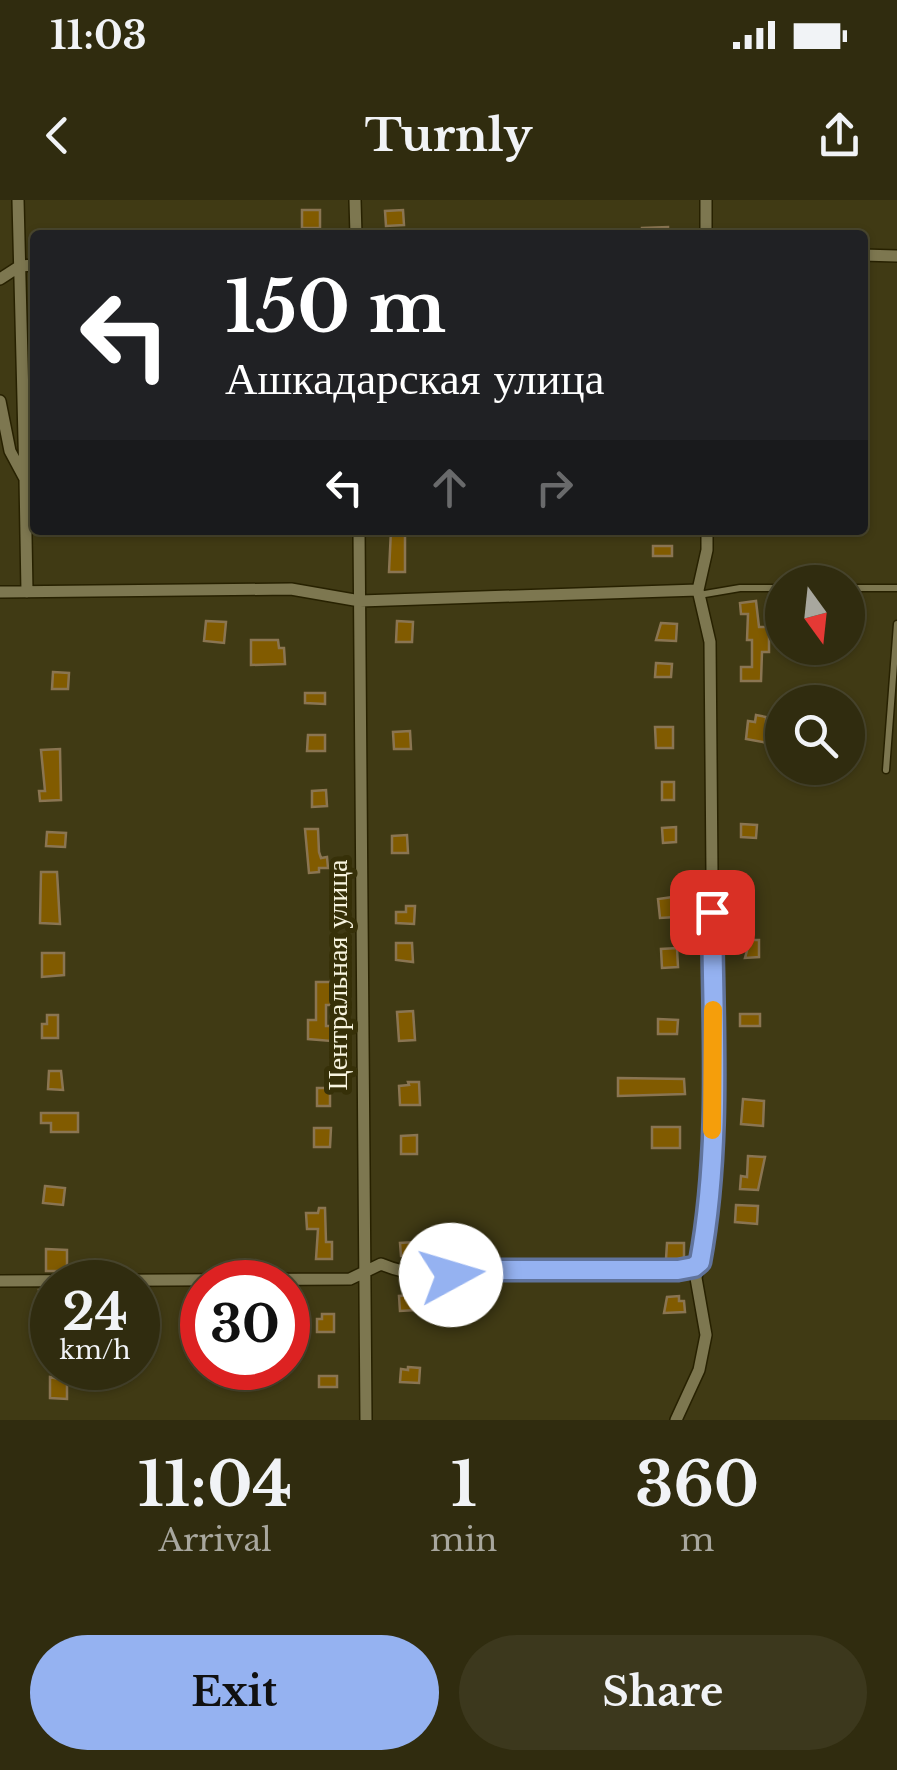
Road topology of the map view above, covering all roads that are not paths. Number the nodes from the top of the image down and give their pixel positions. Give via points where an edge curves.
1 (18, 200) edge
2 (355, 200) edge
3 (706, 200) edge
4 (356, 230) edge
5 (706, 230) edge
6 (868, 255) edge
7 (897, 256) edge
8 (20, 266) junction
9 (30, 266) edge
10 (0, 279) edge
11 (0, 401) edge
12 (25, 479) junction
13 (359, 535) edge
14 (707, 535) edge
15 (765, 588) edge
16 (865, 588) edge
17 (897, 588) edge
18 (0, 592) edge
19 (27, 592) junction
20 (699, 592) junction
21 (360, 600) junction
22 (897, 624) edge
23 (886, 770) dead end
24 (700, 1262) junction
25 (365, 1272) junction
26 (0, 1281) edge
27 (366, 1420) edge
28 (676, 1420) edge

1 - 8 street
2 - 4 street
3 - 5 street
6 - 7 street
8 - 9 street
8 - 10 street
8 - 12 street
11 - 12 street via 10,451
12 - 19 street
13 - 21 street, Центральная улица
14 - 20 street
15 - 20 lane
16 - 17 lane
18 - 19 street
19 - 21 street via 291,589
20 - 21 street
20 - 24 street via 710,642 714,1086 709,1214
21 - 25 street, Центральная улица
22 - 23 lane
24 - 25 street via 678,1270 486,1270 440,1277 381,1264
24 - 28 street via 696,1278 706,1335
25 - 26 street via 345,1280
25 - 27 street, Центральная улица

